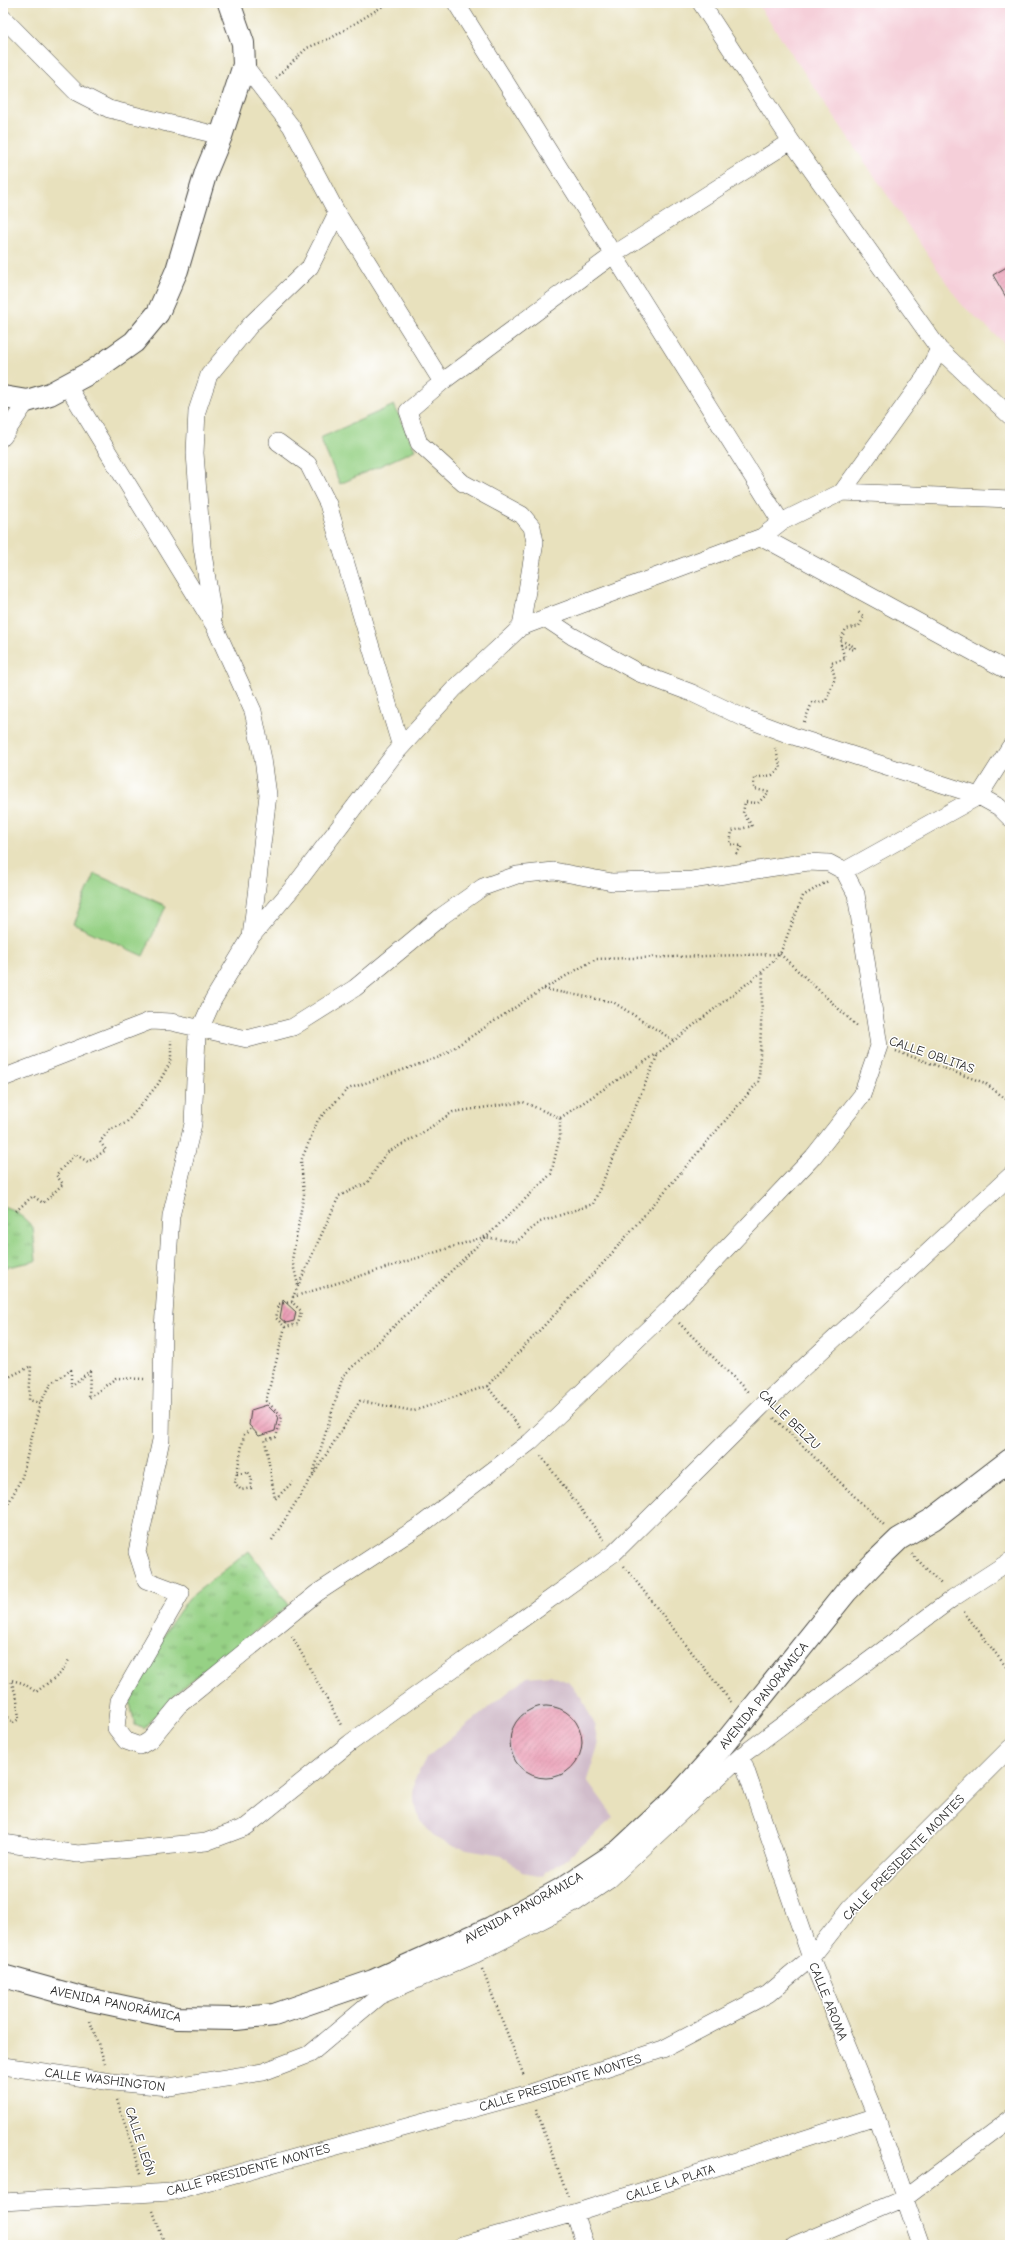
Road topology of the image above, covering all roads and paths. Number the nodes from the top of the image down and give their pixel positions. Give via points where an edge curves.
1 (229, 3) edge
2 (388, 3) edge
3 (456, 3) edge
4 (701, 3) edge
5 (3, 18) edge
6 (244, 65) junction
7 (263, 90) junction
8 (221, 136) junction
9 (791, 141) junction
10 (337, 214) junction
11 (613, 255) junction
12 (939, 349) junction
13 (442, 382) junction
14 (67, 385) junction
15 (3, 397) edge
16 (27, 401) junction
17 (1010, 416) edge
18 (3, 437) edge
19 (278, 442) dead end
20 (842, 492) junction
21 (1010, 499) edge
22 (781, 522) junction
23 (762, 537) junction
24 (856, 609) dead end
25 (545, 618) junction
26 (214, 625) junction
27 (521, 628) junction
28 (1010, 672) edge
29 (793, 736) junction
30 (401, 747) junction
31 (1010, 747) edge
32 (979, 796) junction
33 (1010, 818) edge
34 (844, 871) junction
35 (713, 876) junction
36 (251, 937) junction
37 (780, 954) junction
38 (763, 971) junction
39 (544, 989) junction
40 (171, 1022) junction
41 (200, 1029) junction
42 (673, 1040) junction
43 (879, 1046) junction
44 (658, 1053) junction
45 (3, 1078) edge
46 (1010, 1102) edge
47 (560, 1118) junction
48 (1010, 1176) edge
49 (16, 1211) dead end
50 (484, 1237) junction
51 (298, 1286) junction
52 (293, 1297) junction
53 (292, 1302) junction
54 (667, 1311) junction
55 (285, 1327) junction
56 (3, 1362) edge
57 (3, 1379) edge
58 (162, 1380) junction
59 (487, 1386) junction
60 (40, 1403) junction
61 (762, 1406) junction
62 (252, 1428) dead end
63 (530, 1442) junction
64 (1010, 1460) edge
65 (237, 1474) junction
66 (312, 1477) junction
67 (293, 1482) dead end
68 (3, 1514) edge
69 (899, 1539) junction
70 (272, 1540) dead end
71 (614, 1553) junction
72 (1010, 1561) edge
73 (283, 1621) junction
74 (69, 1660) dead end
75 (3, 1711) edge
76 (745, 1719) junction
77 (350, 1743) junction
78 (1010, 1748) edge
79 (741, 1756) junction
80 (3, 1843) edge
81 (623, 1857) junction
82 (811, 1958) junction
83 (3, 1976) edge
84 (376, 1988) junction
85 (82, 1998) junction
86 (3, 2066) edge
87 (112, 2082) junction
88 (876, 2116) junction
89 (1010, 2119) edge
90 (148, 2194) junction
91 (905, 2198) junction
92 (3, 2202) edge
93 (574, 2212) junction
94 (164, 2245) edge
95 (462, 2245) edge
96 (584, 2245) edge
97 (794, 2245) edge
98 (921, 2245) edge

1 - 6 main road via 243,43
2 - 7 path via 333,37 307,48
3 - 11 street
4 - 9 street
5 - 8 street via 76,92 109,109
6 - 7 street
6 - 8 main road
7 - 10 street via 291,126
8 - 14 main road via 206,172 177,270 158,313 134,342 93,371
9 - 11 street
9 - 12 street
10 - 13 street
10 - 26 street via 310,267 252,323 210,375 196,411 195,453 202,547
11 - 13 street
11 - 22 street
12 - 17 street
12 - 20 street via 925,377
13 - 27 street via 408,411 419,443 463,483 522,515 532,527 535,542
14 - 16 main road via 50,394
14 - 26 street
15 - 16 main road
16 - 18 street
19 - 30 street via 308,464 328,504
20 - 21 street
20 - 22 street
22 - 23 street
23 - 25 street
23 - 28 street
24 - 29 path via 864,617 859,626 846,629 840,640 855,647 854,650 841,645 845,659 831,662 835,678 826,701 812,703 802,726
25 - 27 street
25 - 29 street via 639,673
26 - 36 street via 252,711 264,759 268,795
27 - 30 street via 454,689
29 - 32 street
29 - 35 path via 792,740 776,739 775,749 781,768 772,775 754,778 754,789 769,792 758,803 746,802 744,813 752,826 732,831 730,844 742,846 723,872
30 - 36 street via 296,884
31 - 32 street
32 - 33 street via 998,807
32 - 34 street
34 - 35 street via 829,863 808,862
34 - 37 path via 803,896
34 - 43 street via 856,894
35 - 41 street via 692,880 612,882 554,871 517,875 483,887 442,916 355,988 293,1027 247,1039
36 - 41 street via 213,1000
37 - 38 path
37 - 39 path via 596,959
37 - 43 path, CALLE OBLITAS
38 - 42 path
38 - 59 path via 759,1081 606,1260
39 - 42 path via 613,1002
39 - 51 path via 440,1057 348,1089 318,1120 301,1162 304,1194 292,1260
40 - 41 street
40 - 45 street via 150,1021
40 - 49 path via 171,1061 158,1084 126,1123 108,1130 100,1142 106,1150 88,1162 75,1154 56,1175 63,1184 43,1202 33,1196
41 - 58 street via 197,1036 193,1124 171,1216
42 - 44 path
43 - 46 path, CALLE OBLITAS via 985,1083
43 - 54 street via 862,1095 813,1157
44 - 47 path
44 - 50 path via 594,1204 540,1222 516,1242
47 - 50 path via 560,1136 551,1174
47 - 51 path via 523,1102 453,1112 416,1137 386,1153 367,1183 339,1196
48 - 61 street
50 - 52 path
50 - 66 path via 343,1376
51 - 52 path
52 - 53 path
53 - 55 path via 301,1311 298,1324
53 - 55 path via 279,1304 276,1318
54 - 61 path, CALLE BELZU
54 - 63 street
55 - 67 path via 266,1401 282,1416 276,1437 265,1440 275,1499
56 - 57 path
57 - 60 path via 31,1366 29,1400
58 - 60 path via 116,1378 89,1398 90,1371 71,1386 71,1370 52,1383
58 - 73 street via 161,1440 137,1552 146,1580 181,1593 119,1701 116,1728 126,1741 140,1746 150,1740 178,1706
59 - 63 path
59 - 66 path via 414,1411 360,1401
60 - 68 path via 22,1477
61 - 69 path, CALLE BELZU
61 - 71 street
62 - 65 path via 244,1435
63 - 71 path
63 - 73 street via 421,1525 317,1592
64 - 69 main road, AVENIDA PANORÁMICA via 933,1519
65 - 65 path via 235,1483 241,1490 250,1488 252,1479 248,1472
66 - 70 path
69 - 76 main road, AVENIDA PANORÁMICA via 846,1592
71 - 76 path
71 - 77 street
72 - 79 street, CALLE WASHINGTON via 953,1598
73 - 77 path
74 - 75 path via 60,1674 36,1692 23,1682 11,1680 17,1699 19,1719 13,1722
76 - 81 main road, AVENIDA PANORÁMICA
77 - 80 street via 246,1827 206,1842 78,1854
78 - 82 street, CALLE PRESIDENTE MONTES via 851,1907
79 - 81 street, CALLE WASHINGTON
79 - 82 street, CALLE AROMA
81 - 84 main road, AVENIDA PANORÁMICA
81 - 84 street, CALLE WASHINGTON via 609,1880 575,1903 476,1954 417,1979
82 - 88 street, CALLE AROMA
82 - 90 street, CALLE PRESIDENTE MONTES via 768,1994 664,2049 523,2095 170,2192
83 - 85 main road, AVENIDA PANORÁMICA
84 - 85 main road, AVENIDA PANORÁMICA via 274,2016 236,2019 177,2018
84 - 87 street, CALLE WASHINGTON via 310,2054 263,2072 169,2087
85 - 87 path, CALLE LEÓN
86 - 87 street, CALLE WASHINGTON
87 - 90 path, CALLE LEÓN
88 - 91 street, CALLE AROMA
88 - 93 street, CALLE LA PLATA
89 - 91 street
90 - 92 street, CALLE PRESIDENTE MONTES
90 - 94 path, CALLE LEÓN
91 - 97 street
91 - 98 street, CALLE AROMA
93 - 95 street, CALLE LA PLATA
93 - 96 street

